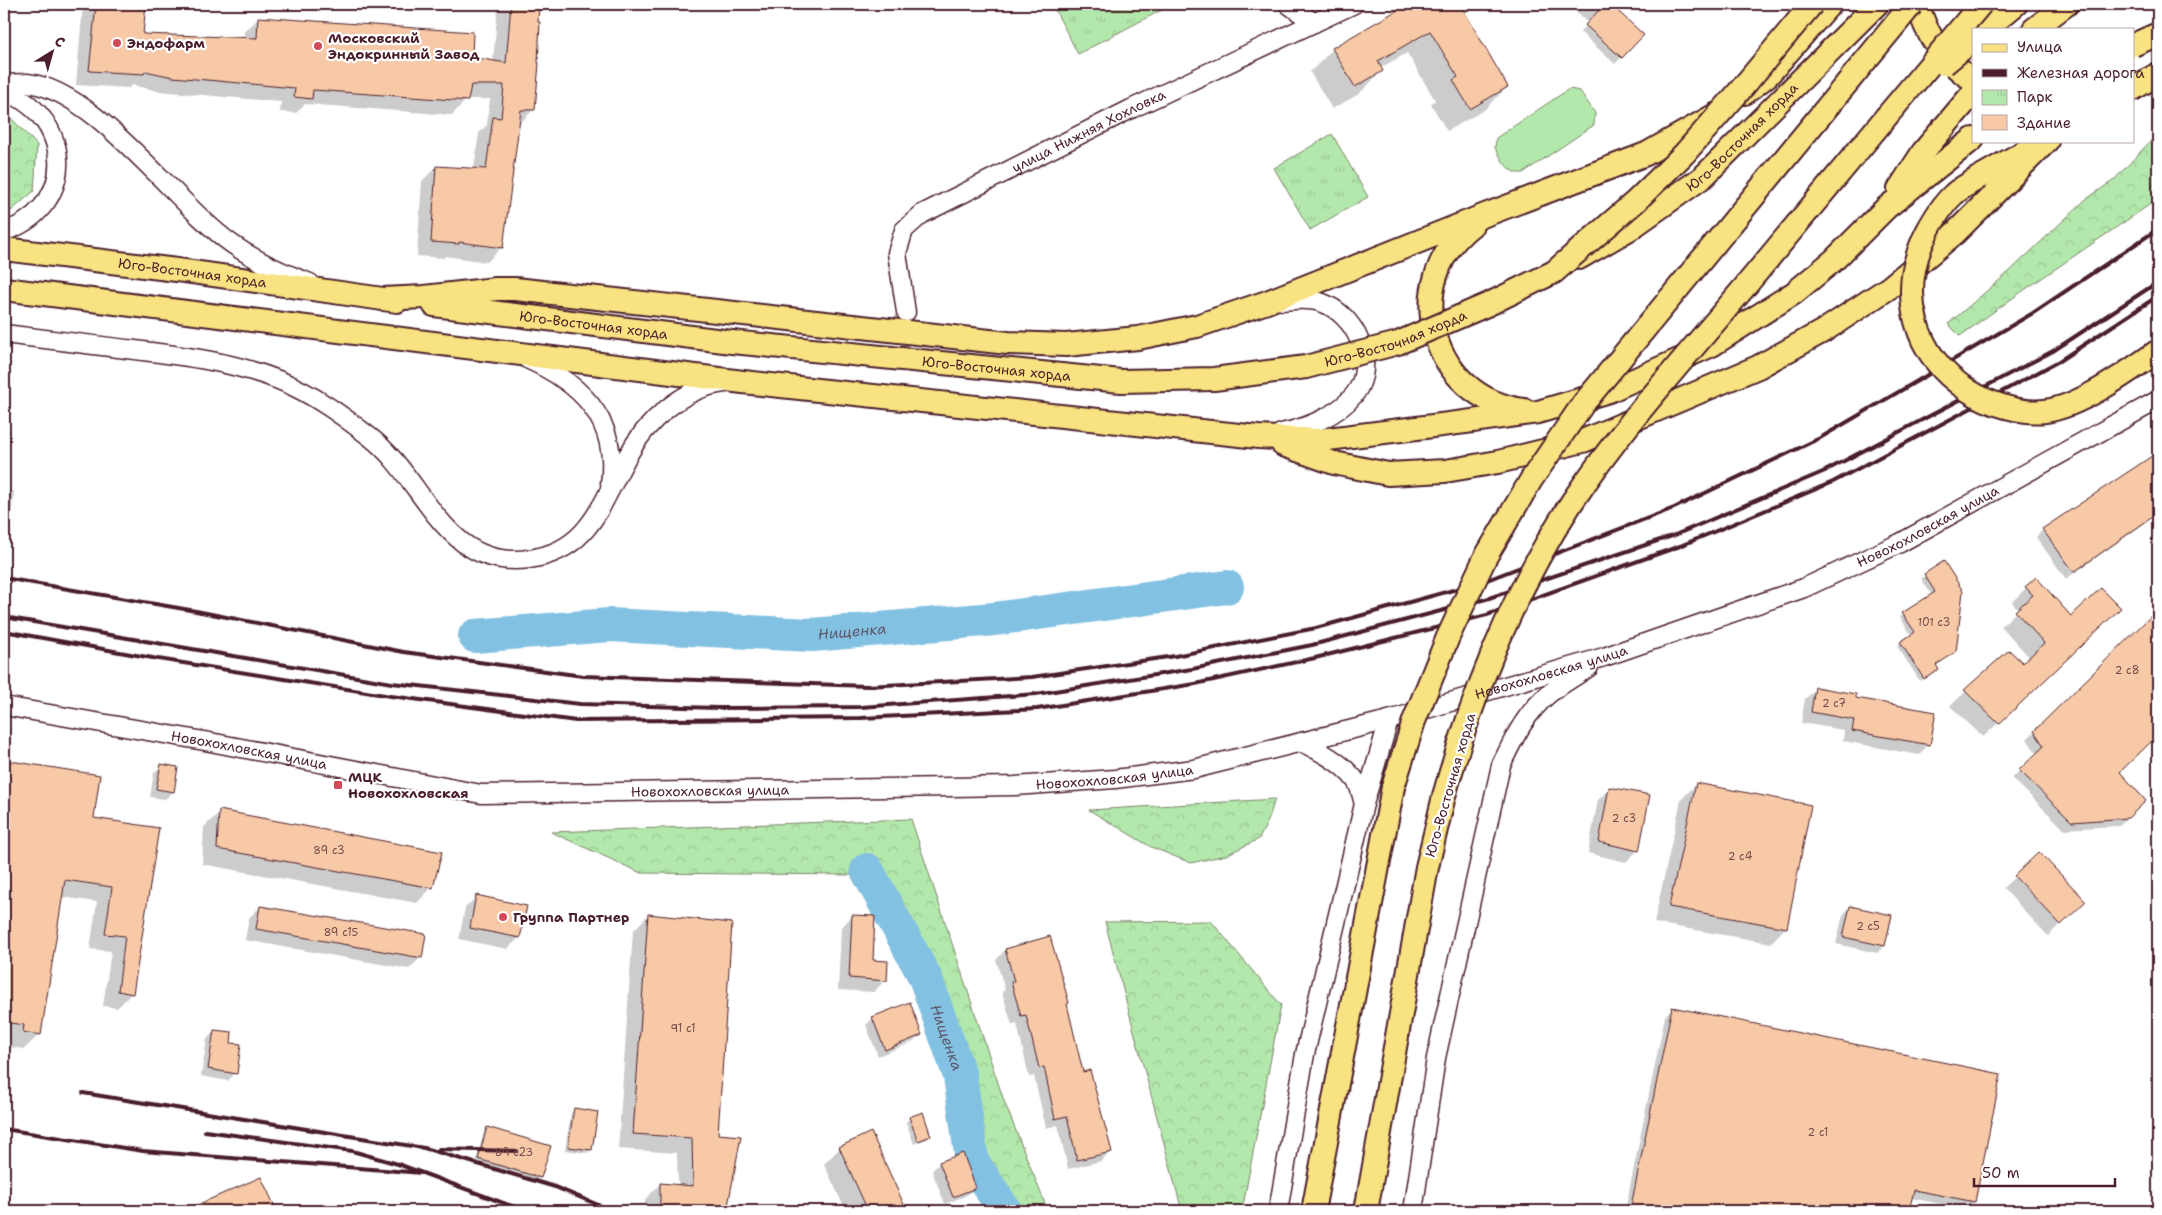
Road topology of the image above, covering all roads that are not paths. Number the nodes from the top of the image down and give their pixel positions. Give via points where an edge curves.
1 (1288, 4) edge
2 (1301, 4) edge
3 (1354, 4) edge
4 (1812, 4) edge
5 (1830, 4) edge
6 (1877, 4) edge
7 (1912, 4) edge
8 (1918, 4) edge
9 (1981, 4) edge
10 (2016, 4) edge
11 (2067, 4) edge
12 (1314, 23) junction
13 (2158, 26) edge
14 (1987, 28) edge
15 (2035, 28) edge
16 (2158, 34) edge
17 (1972, 41) edge
18 (2134, 45) edge
19 (2134, 51) edge
20 (2158, 74) edge
21 (1972, 79) edge
22 (4, 84) edge
23 (2134, 88) edge
24 (4, 93) edge
25 (1972, 94) edge
26 (1886, 117) junction
27 (1972, 140) edge
28 (2040, 142) edge
29 (2047, 142) edge
30 (1886, 208) junction
31 (1485, 215) junction
32 (4, 231) edge
33 (4, 249) edge
34 (1554, 272) junction
35 (4, 289) edge
36 (339, 293) junction
37 (382, 299) junction
38 (1267, 302) junction
39 (906, 312) dead end
40 (4, 334) edge
41 (2158, 351) edge
42 (517, 355) junction
43 (743, 382) junction
44 (2158, 400) edge
45 (1538, 412) junction
46 (1258, 437) junction
47 (605, 502) junction
48 (1604, 657) junction
49 (4, 706) edge
50 (1389, 720) junction
51 (1301, 742) junction
52 (1364, 804) junction
53 (1278, 1211) edge
54 (1313, 1211) edge
55 (1366, 1211) edge
56 (1413, 1211) edge

1 - 12 street
2 - 12 street
3 - 12 street, улица Нижняя Хохловка
4 - 34 main road, bridge via 1684,154
5 - 31 main road via 1768,75 1724,109 1646,154
6 - 34 main road, Юго-Восточная хорда, bridge via 1703,177 1631,228
7 - 54 main road, bridge via 1583,404 1531,480 1485,558 1414,721 1393,787
8 - 21 main road, bridge via 1931,38 1949,62
9 - 26 main road, Юго-Восточная хорда, bridge
10 - 14 main road
11 - 15 main road
12 - 39 street, улица Нижняя Хохловка via 1130,109 922,214 904,230 897,253
13 - 19 main road
16 - 18 main road, bridge
17 - 26 main road, bridge
20 - 23 main road
22 - 36 street via 28,83 78,104 99,119 200,218 232,244 261,262
24 - 32 street via 21,100 38,113 50,130 60,166 48,200 38,212
25 - 30 main road via 1923,152
26 - 55 main road, Юго-Восточная хорда, bridge via 1624,430 1572,502 1529,575 1497,641 1463,730 1427,867
27 - 30 main road
28 - 41 main road, bridge via 1953,195 1934,218 1921,245 1912,276 1912,304 1921,336 1935,362 1956,383 1982,399 2013,409 2045,412 2078,400
29 - 46 main road via 1955,233 1890,287 1825,330 1758,367 1583,441 1445,471 1388,474 1334,463
30 - 45 main road, bridge via 1834,260 1786,298 1712,346 1609,391
31 - 38 main road
31 - 45 main road via 1460,234 1446,253 1434,278 1431,321 1442,351 1465,383 1481,395 1509,408
33 - 36 main road, Юго-Восточная хорда
34 - 37 main road, Юго-Восточная хорда, bridge via 1398,344 1306,367 1214,379 1121,381 732,342
35 - 42 main road
36 - 37 main road, Юго-Восточная хорда
37 - 38 main road via 515,289 1008,342 1066,344 1138,338 1197,326
38 - 46 street via 1302,299 1320,302 1334,310 1348,320 1358,334 1364,368 1360,386 1344,405 1302,429
40 - 47 street via 182,356 234,365 282,381 321,403 372,439 408,477 450,534 463,544 494,558 528,559 560,550 586,530
42 - 43 main road
42 - 47 street via 545,367 569,383 582,394 602,421 612,461
43 - 46 main road
43 - 47 street via 715,384 696,390 664,412 628,455
44 - 48 street, Новохохловская улица via 1900,543 1813,584
45 - 46 main road via 1320,440
48 - 50 street, Новохохловская улица
48 - 56 street via 1549,694 1531,712 1516,733 1501,765 1436,1058
49 - 51 street, Новохохловская улица via 481,794 1016,786 1194,769
50 - 51 street, Новохохловская улица
50 - 52 street
51 - 52 street via 1340,765 1356,782
52 - 53 street via 1304,1054

